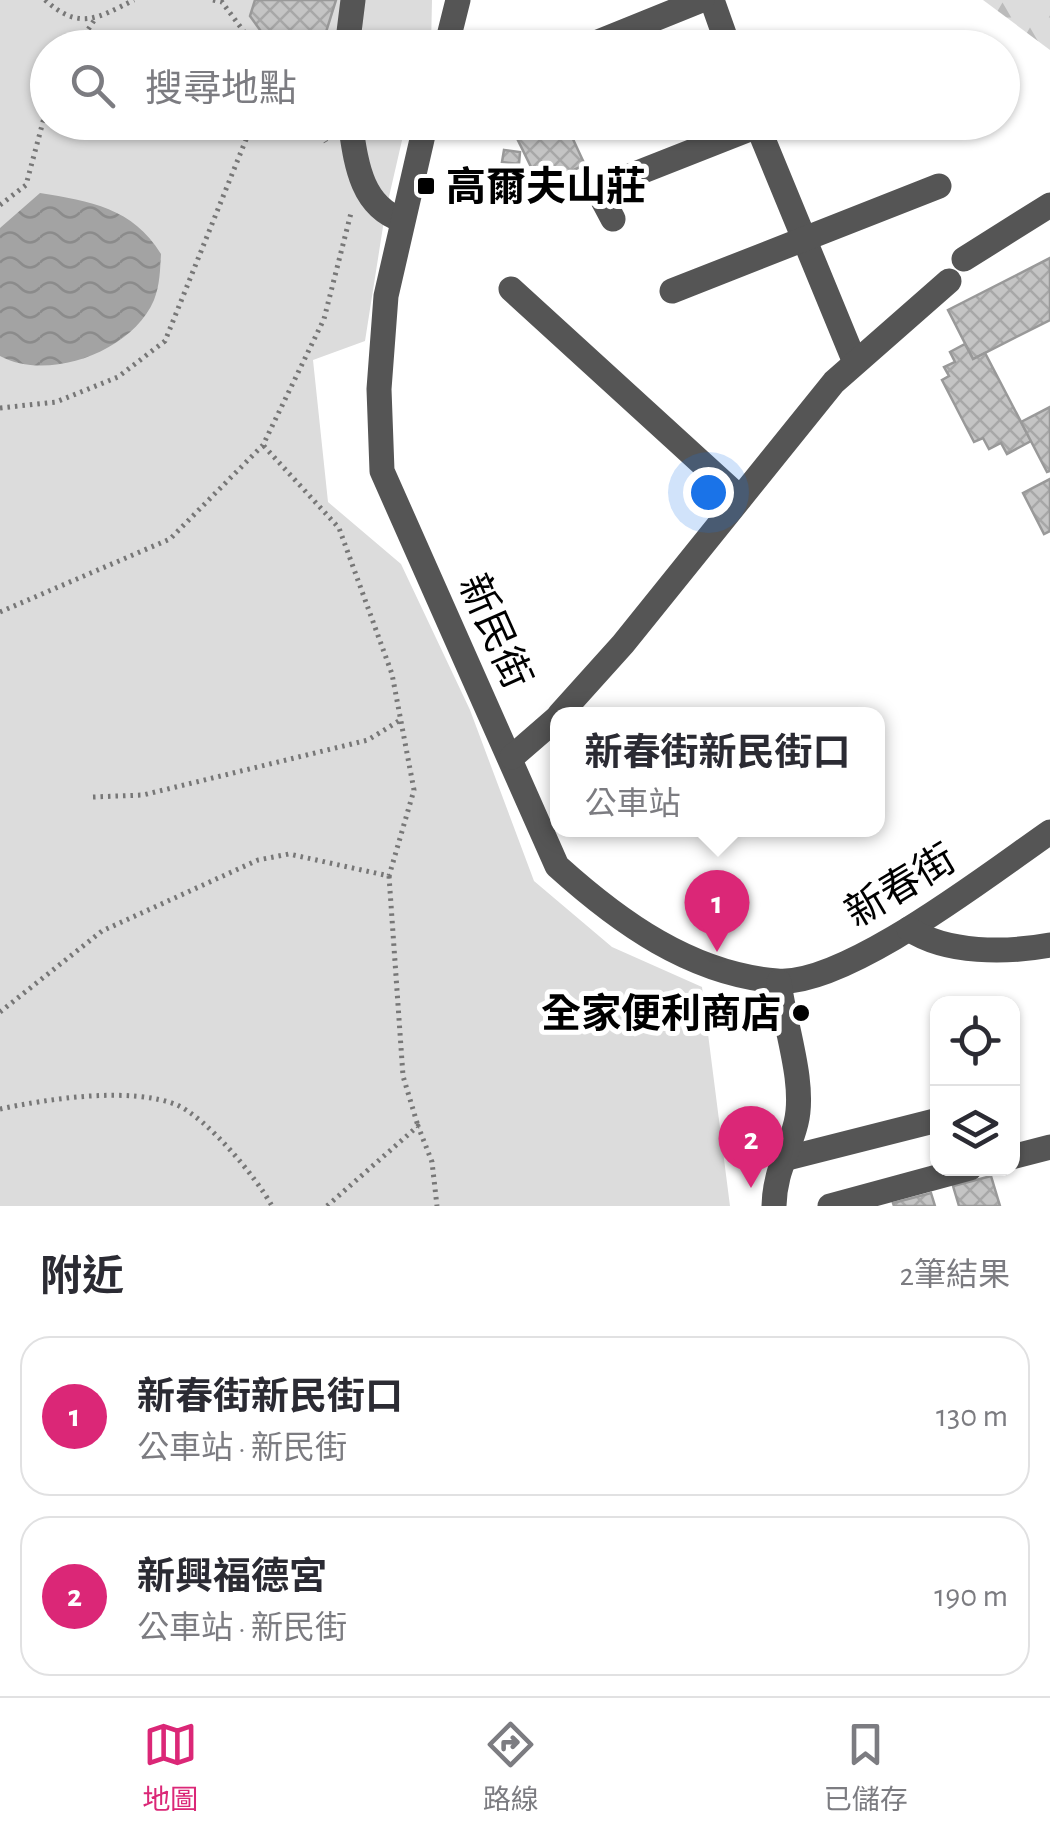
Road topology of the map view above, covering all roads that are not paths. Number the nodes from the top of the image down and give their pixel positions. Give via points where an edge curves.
1 (354, 0) edge
2 (458, 0) edge
3 (702, 0) edge
4 (712, 0) edge
5 (350, 30) edge
6 (450, 30) edge
7 (628, 30) edge
8 (723, 30) edge
9 (353, 140) edge
10 (422, 140) edge
11 (718, 140) edge
12 (763, 140) edge
13 (940, 186) dead end
14 (1050, 205) edge
15 (613, 219) dead end
16 (402, 220) junction
17 (802, 240) junction
18 (964, 259) dead end
19 (950, 281) dead end
20 (511, 289) dead end
21 (672, 291) dead end
22 (854, 360) junction
23 (740, 498) junction
24 (566, 707) edge
25 (550, 723) edge
26 (512, 756) junction
27 (1050, 832) edge
28 (909, 929) junction
29 (1050, 945) edge
30 (779, 982) junction
31 (930, 1122) edge
32 (1050, 1147) edge
33 (1020, 1155) edge
34 (780, 1160) junction
35 (941, 1176) edge
36 (774, 1206) edge
37 (830, 1206) edge

1 - 5 street
2 - 6 street
3 - 7 street
4 - 8 street
9 - 16 street via 369,196 385,214
10 - 16 street, 新民街
11 - 15 street via 598,189
12 - 17 street
13 - 17 street
14 - 18 street
16 - 26 street, 新民街 via 386,296 382,470
17 - 21 street
17 - 22 street
19 - 22 street
20 - 23 street
22 - 23 street
23 - 24 street
25 - 26 street
26 - 30 street, 新民街 via 557,866 607,911 688,960
27 - 28 street, 新春街
28 - 29 street via 924,939 963,946 1017,951
28 - 30 street, 新春街 via 823,972
30 - 34 street via 798,1084 796,1122
31 - 34 street
32 - 33 street
34 - 36 street
35 - 37 street

